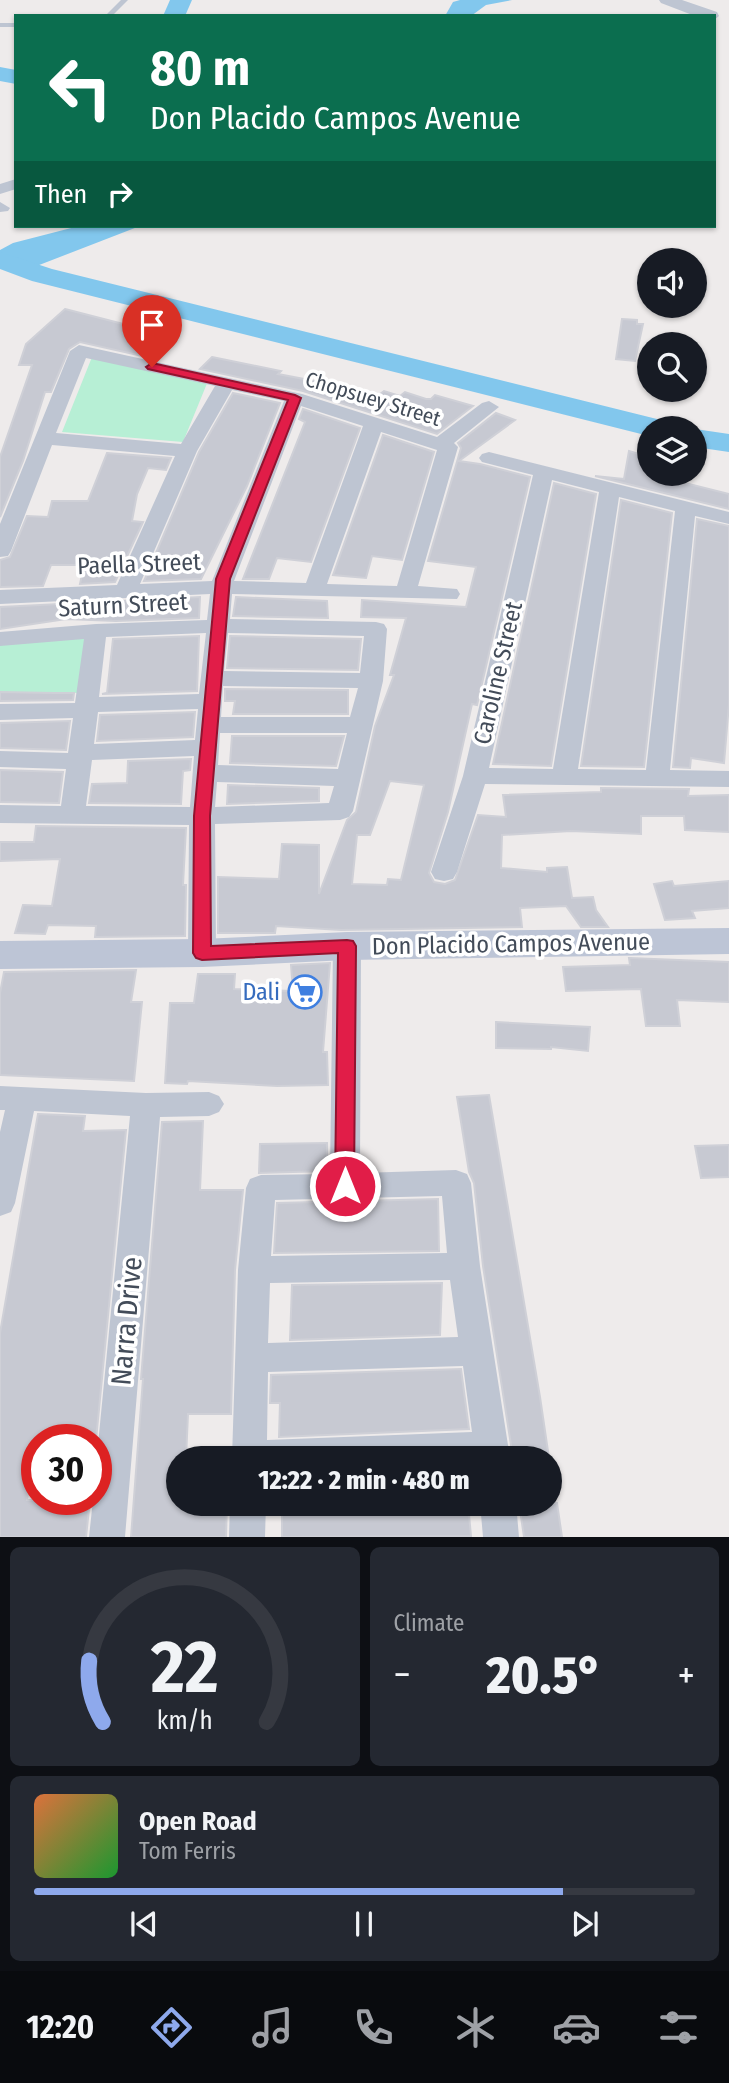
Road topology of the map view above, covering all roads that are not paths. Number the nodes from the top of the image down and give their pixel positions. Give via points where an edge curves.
1 (125, 0) edge
2 (667, 0) edge
3 (693, 0) edge
4 (729, 12) edge
5 (110, 14) edge
6 (707, 14) edge
7 (226, 382) junction
8 (295, 398) junction
9 (489, 407) dead end
10 (374, 423) junction
11 (45, 438) junction
12 (444, 446) junction
13 (187, 451) junction
14 (489, 458) dead end
15 (544, 472) junction
16 (610, 488) junction
17 (686, 507) junction
18 (729, 518) edge
19 (0, 551) edge
20 (222, 587) junction
21 (315, 588) junction
22 (126, 590) junction
23 (406, 591) junction
24 (449, 594) dead end
25 (0, 597) edge
26 (217, 626) junction
27 (96, 631) junction
28 (0, 639) edge
29 (371, 681) junction
30 (86, 708) junction
31 (0, 712) edge
32 (210, 713) junction
33 (362, 725) junction
34 (80, 756) junction
35 (0, 759) edge
36 (205, 773) junction
37 (474, 776) junction
38 (349, 778) junction
39 (564, 778) junction
40 (657, 778) junction
41 (729, 779) edge
42 (73, 813) junction
43 (0, 814) edge
44 (202, 816) junction
45 (444, 872) dead end
46 (729, 941) edge
47 (347, 946) junction
48 (202, 953) junction
49 (0, 955) edge
50 (11, 1098) edge
51 (209, 1104) dead end
52 (146, 1105) junction
53 (345, 1186) junction
54 (0, 1203) edge
55 (464, 1266) junction
56 (254, 1270) junction
57 (478, 1351) junction
58 (251, 1357) junction
59 (249, 1446) edge
60 (491, 1446) edge
61 (248, 1516) edge
62 (499, 1516) edge
63 (107, 1537) edge
64 (247, 1537) edge
65 (501, 1537) edge

1 - 5 lane
2 - 6 street
3 - 4 street
7 - 8 street, Chopsuey Street
7 - 11 street, Chopsuey Street via 79,351
7 - 13 street
8 - 10 street, Chopsuey Street
8 - 20 street
9 - 12 street
10 - 12 street, Chopsuey Street
10 - 21 street
11 - 13 street
11 - 19 street
12 - 23 street
13 - 22 street
14 - 15 street
15 - 16 street
15 - 37 street, Caroline Street
16 - 17 street
16 - 39 street
17 - 18 street
17 - 40 street
20 - 21 street, Paella Street
20 - 22 street, Paella Street
20 - 26 street
21 - 23 street, Paella Street
22 - 25 street, Paella Street
23 - 24 street, Paella Street
26 - 27 street, Saturn Street
26 - 29 street, Saturn Street via 376,629
26 - 32 street
27 - 28 street, Saturn Street
27 - 30 street
29 - 32 street
29 - 33 street
30 - 31 street
30 - 32 street
30 - 34 street
32 - 33 street
32 - 34 street
32 - 36 street
33 - 38 street
34 - 35 street
34 - 42 street
36 - 38 street
36 - 44 street
37 - 39 street
37 - 45 street, Caroline Street
38 - 44 street via 340,811
39 - 40 street
40 - 41 street
42 - 43 street
42 - 44 street
44 - 48 street
46 - 47 main road, Don Placido Campos Avenue
47 - 48 main road, Don Placido Campos Avenue
47 - 53 street
48 - 49 main road, Don Placido Campos Avenue
50 - 52 street
50 - 54 street
51 - 52 street
52 - 63 street, Narra Drive
53 - 55 street via 456,1183
53 - 56 street via 261,1188
55 - 56 street
55 - 57 street
56 - 58 street
57 - 58 street
57 - 60 street
58 - 59 street
61 - 64 street
62 - 65 street

